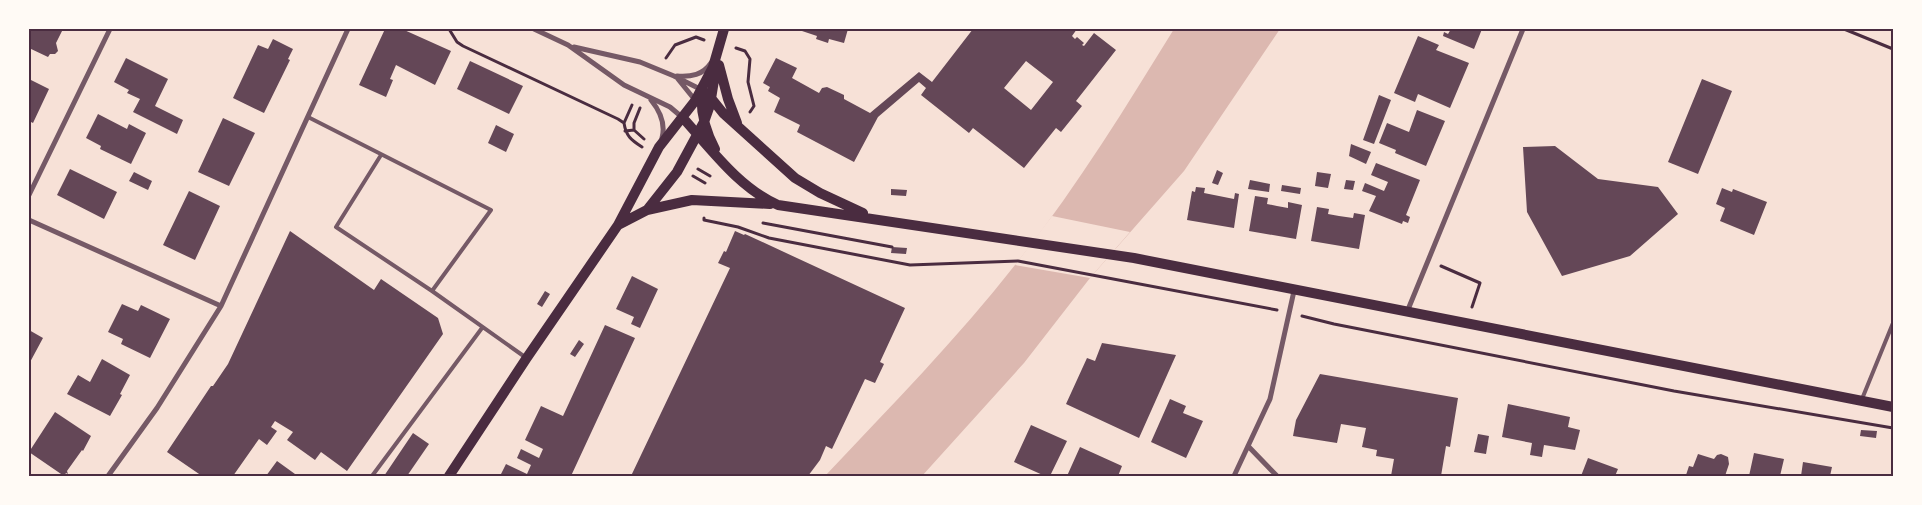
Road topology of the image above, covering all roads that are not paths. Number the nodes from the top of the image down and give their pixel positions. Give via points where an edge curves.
1 (110, 29) edge
2 (348, 29) edge
3 (534, 29) edge
4 (724, 29) edge
5 (1523, 29) edge
6 (568, 45) junction
7 (718, 49) junction
8 (674, 76) junction
9 (702, 90) junction
10 (650, 97) junction
11 (711, 98) junction
12 (670, 107) junction
13 (696, 112) junction
14 (723, 113) junction
15 (308, 117) junction
16 (740, 128) junction
17 (698, 135) junction
18 (656, 151) junction
19 (381, 154) junction
20 (720, 159) junction
21 (29, 195) edge
22 (778, 204) junction
23 (647, 210) junction
24 (29, 220) edge
25 (890, 221) junction
26 (618, 225) junction
27 (1294, 291) junction
28 (432, 292) junction
29 (221, 306) junction
30 (1407, 313) junction
31 (1893, 323) edge
32 (482, 328) junction
33 (526, 359) junction
34 (1861, 401) junction
35 (1893, 407) edge
36 (1248, 446) junction
37 (108, 476) edge
38 (372, 476) edge
39 (450, 476) edge
40 (1234, 476) edge
41 (1277, 476) edge

1 - 21 street
2 - 15 street
3 - 6 street
4 - 7 main road
5 - 30 street
6 - 8 street via 640,62
6 - 10 street via 617,81
7 - 8 street via 708,68 700,73
7 - 9 main road
7 - 11 main road
7 - 16 main road via 728,99
8 - 9 street
8 - 13 street via 684,86
9 - 11 main road
9 - 13 main road
10 - 12 street
10 - 18 street via 662,120 663,135
11 - 13 main road
11 - 14 main road
12 - 13 street
12 - 13 street
13 - 14 main road
13 - 17 main road
13 - 17 main road
13 - 18 main road
13 - 20 main road
14 - 16 main road
15 - 19 lane
15 - 29 street
16 - 25 main road via 795,178 852,209
17 - 20 main road
17 - 23 main road via 679,168
18 - 26 main road
19 - 28 lane via 336,227
19 - 28 lane via 491,210
20 - 22 main road via 750,189
22 - 23 main road via 705,199
22 - 25 main road
23 - 26 main road
24 - 29 street
25 - 27 main road via 1134,258
26 - 33 main road
27 - 30 main road
27 - 36 street via 1270,399
28 - 32 lane
29 - 37 street via 157,408
30 - 34 main road
31 - 34 lane
32 - 33 lane
32 - 38 lane
33 - 39 main road
34 - 35 main road
36 - 40 street
36 - 41 street

